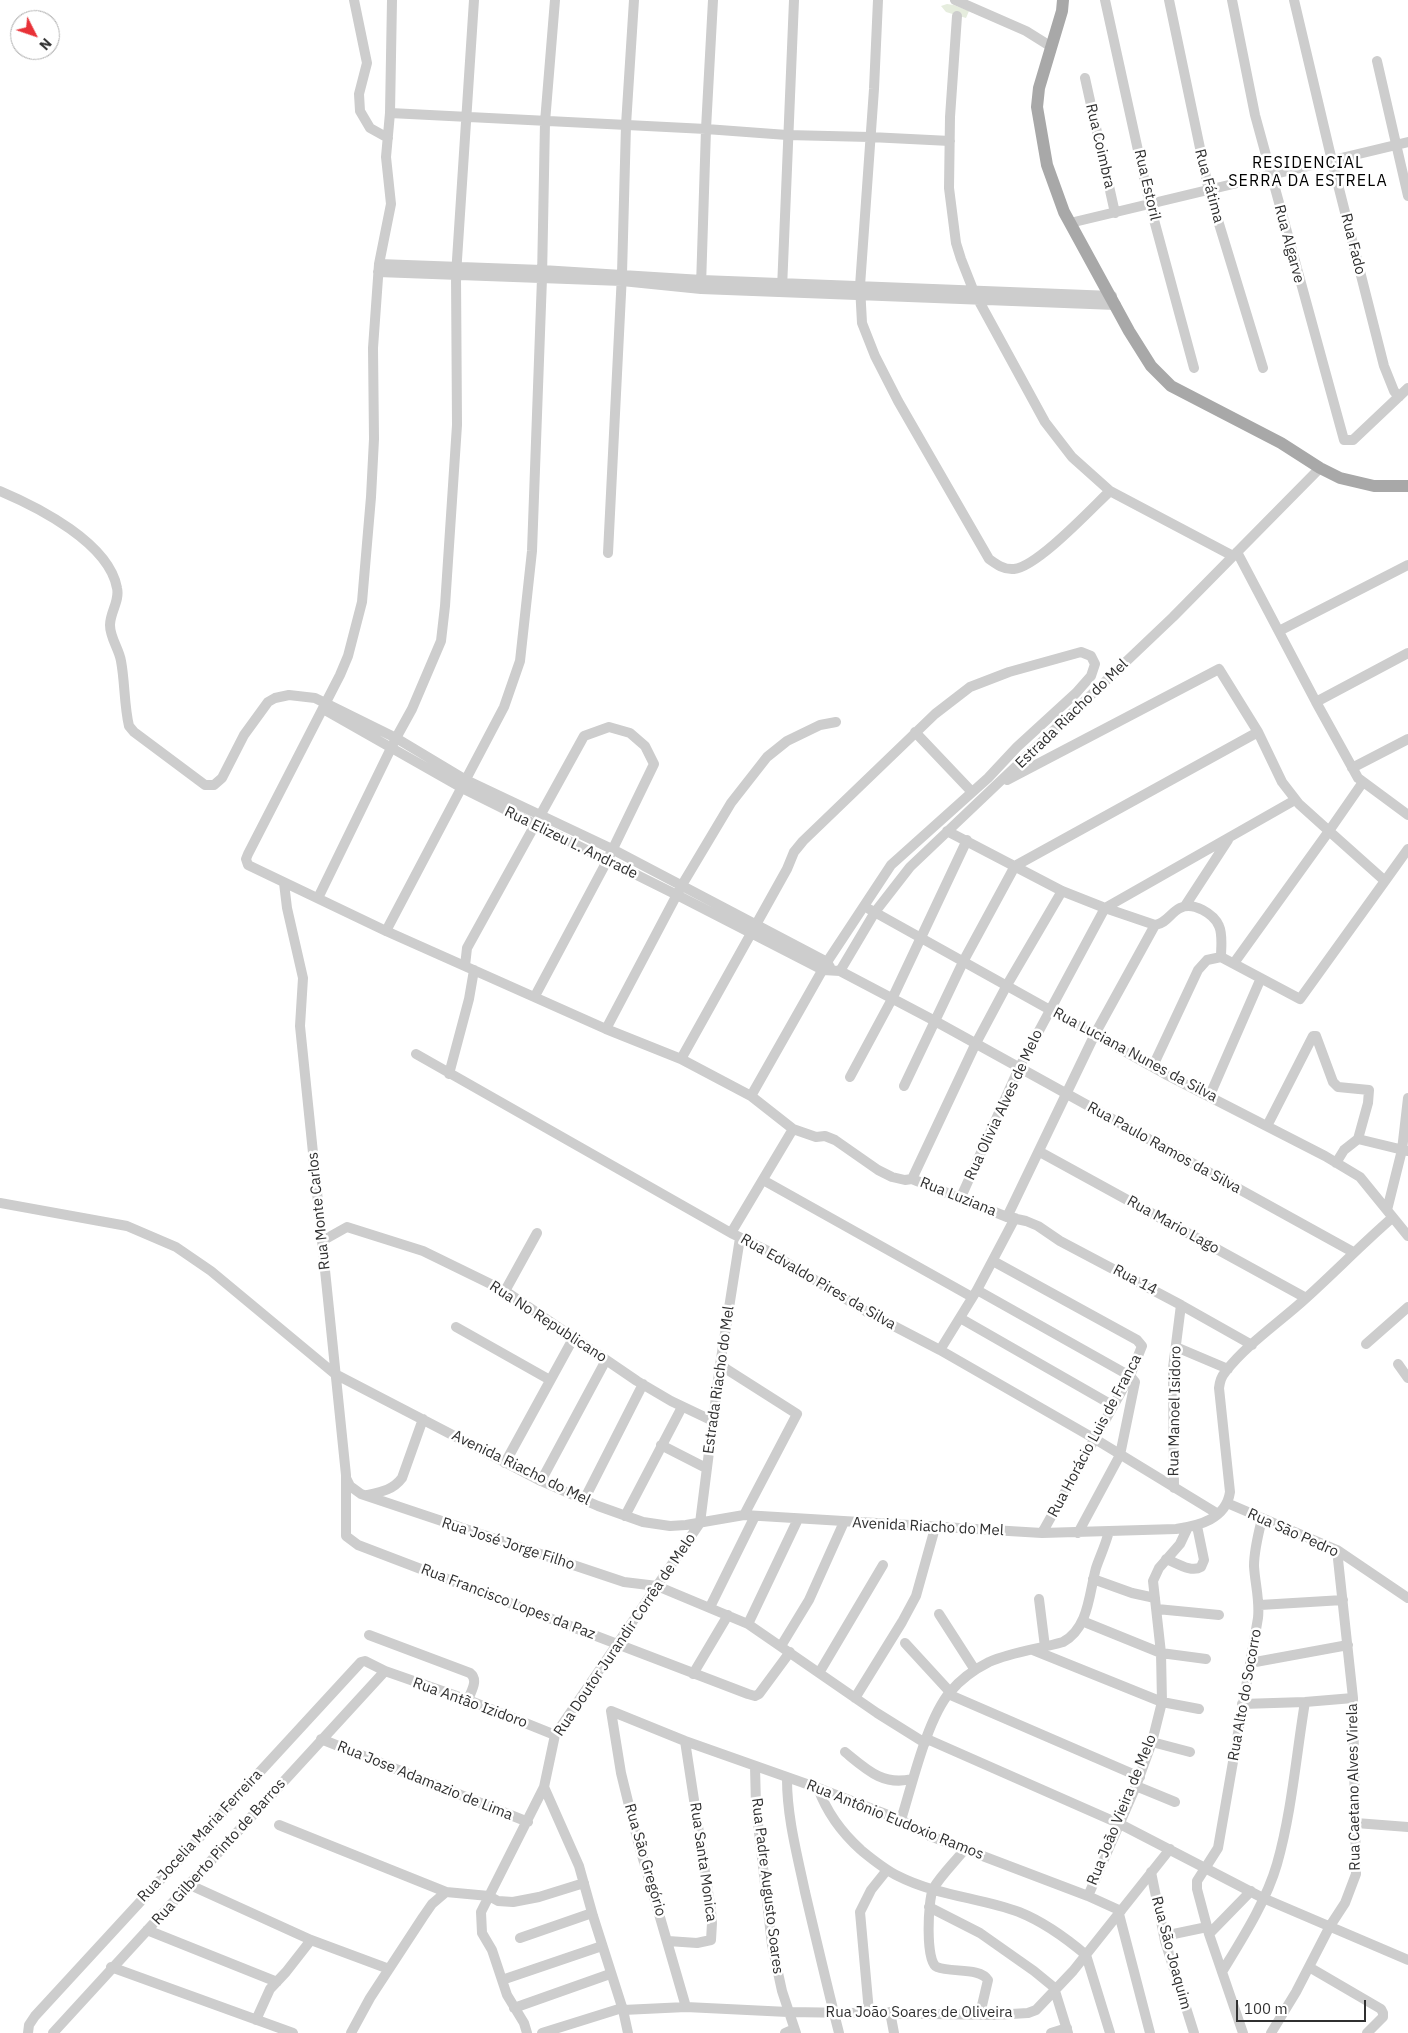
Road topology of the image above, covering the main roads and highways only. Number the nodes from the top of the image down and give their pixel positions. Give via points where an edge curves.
1 (1063, 0) edge
2 (1408, 486) edge

1 - 2 main road via 1040,79 1037,107 1047,165 1070,223 1151,366 1171,386 1340,478 1374,486

